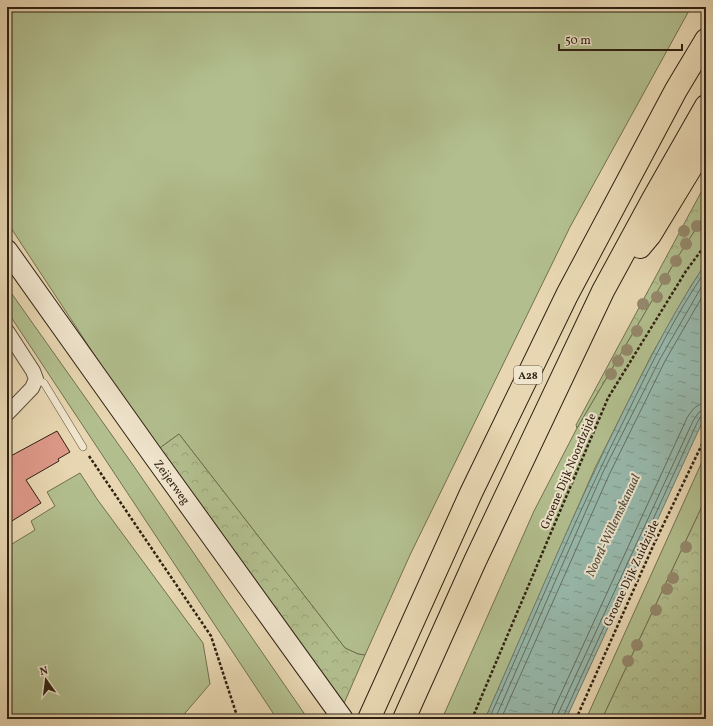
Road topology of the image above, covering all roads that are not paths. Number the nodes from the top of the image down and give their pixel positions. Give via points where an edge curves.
1 (706, 40) edge
2 (706, 106) edge
3 (706, 143) edge
4 (7, 250) edge
5 (603, 291) junction
6 (7, 331) edge
7 (36, 379) junction
8 (7, 414) edge
9 (83, 447) road end
10 (341, 716) edge
11 (369, 719) edge
12 (404, 719) edge

1 - 11 highway, A28 via 676,90 567,295 471,493
2 - 5 highway, A28
3 - 5 highway, A28 via 650,235
4 - 10 street, Zeijerweg
5 - 12 highway, A28 via 475,561
6 - 7 street
7 - 8 street via 32,388
7 - 9 lane via 44,383

